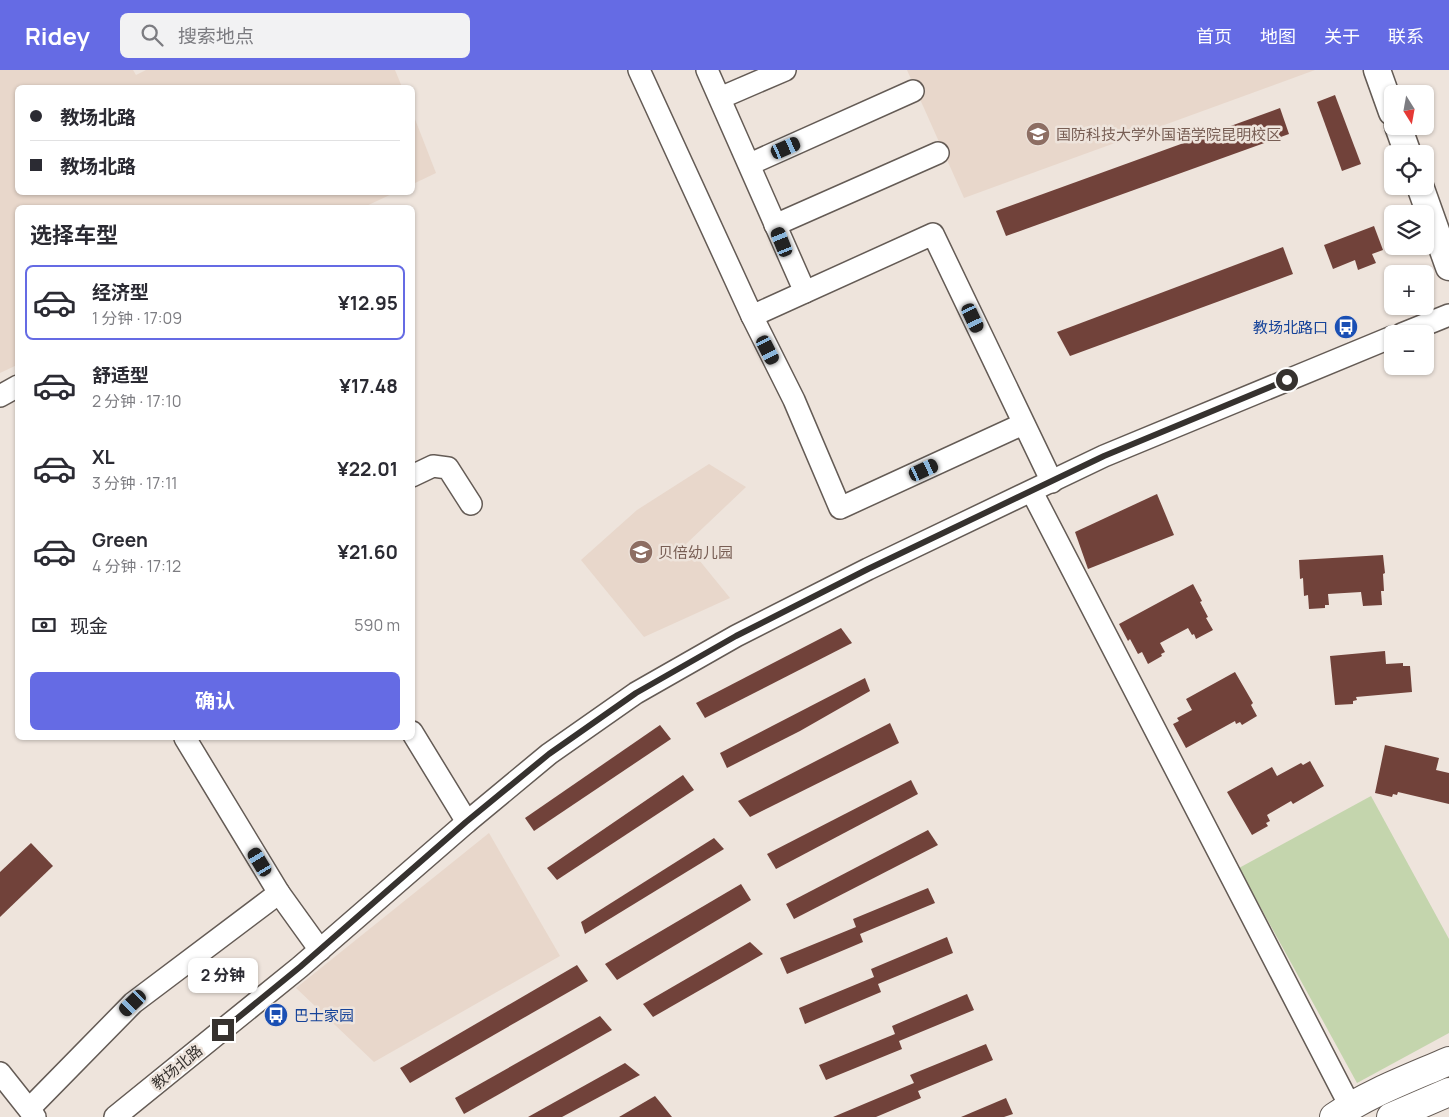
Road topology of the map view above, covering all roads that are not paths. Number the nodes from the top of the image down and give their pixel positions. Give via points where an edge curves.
1 (639, 70) edge
2 (707, 70) edge
3 (785, 70) edge
4 (1377, 70) edge
5 (1384, 90) edge
6 (913, 91) dead end
7 (720, 98) junction
8 (938, 153) dead end
9 (750, 164) junction
10 (1423, 195) edge
11 (775, 225) junction
12 (1449, 267) edge
13 (805, 292) junction
14 (1449, 315) edge
15 (752, 316) junction
16 (1424, 325) edge
17 (1384, 340) edge
18 (15, 388) edge
19 (0, 396) edge
20 (1024, 424) junction
21 (415, 475) edge
22 (1052, 482) junction
23 (1032, 492) junction
24 (471, 504) dead end
25 (415, 737) edge
26 (186, 740) edge
27 (466, 822) junction
28 (279, 893) junction
29 (320, 950) junction
30 (1449, 1061) edge
31 (0, 1073) edge
32 (1449, 1092) edge
33 (1342, 1111) edge
34 (32, 1113) edge
35 (115, 1117) edge
36 (1391, 1117) edge

1 - 15 street
2 - 7 street
3 - 7 street
4 - 5 main road
6 - 9 street
7 - 9 street
8 - 11 street
9 - 11 street
10 - 12 main road
11 - 13 street
13 - 15 street
13 - 20 street via 933,234
14 - 16 street
15 - 20 street via 794,400 840,508
17 - 22 street, 教场北路 via 1104,456
18 - 19 street
20 - 22 street
21 - 24 street via 434,466 448,468
22 - 23 street, 教场北路
23 - 27 street, 教场北路 via 868,569 736,636 636,693 549,754
23 - 33 street
25 - 27 street
26 - 28 street
27 - 29 street, 教场北路
28 - 29 street
28 - 34 street via 133,1003
29 - 35 street, 教场北路
30 - 33 highway
31 - 34 street
32 - 36 highway

